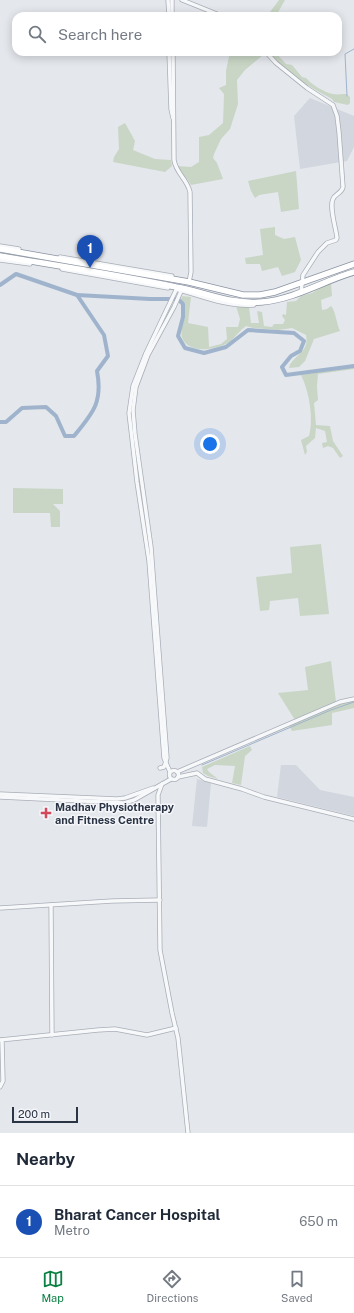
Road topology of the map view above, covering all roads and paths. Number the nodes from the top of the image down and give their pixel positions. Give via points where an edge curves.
1 (168, 0) edge
2 (172, 0) edge
3 (182, 0) edge
4 (169, 12) edge
5 (172, 12) edge
6 (212, 12) edge
7 (169, 56) edge
8 (173, 56) edge
9 (270, 56) edge
10 (173, 121) junction
11 (2, 248) edge
12 (0, 256) edge
13 (5, 259) edge
14 (354, 264) edge
15 (333, 270) junction
16 (354, 272) edge
17 (336, 278) junction
18 (190, 281) junction
19 (303, 281) junction
20 (179, 290) junction
21 (302, 292) junction
22 (131, 409) junction
23 (354, 699) edge
24 (166, 762) junction
25 (199, 766) junction
26 (160, 768) dead end
27 (170, 772) junction
28 (178, 774) junction
29 (200, 774) junction
30 (171, 779) junction
31 (162, 784) junction
32 (156, 788) junction
33 (0, 794) edge
34 (158, 795) junction
35 (0, 797) edge
36 (354, 819) edge
37 (160, 900) junction
38 (51, 905) junction
39 (0, 908) edge
40 (176, 1028) junction
41 (52, 1035) junction
42 (1, 1040) edge
43 (0, 1087) edge
44 (188, 1133) edge

1 - 4 street
2 - 5 street
3 - 6 street
7 - 10 street
8 - 10 street
9 - 19 street via 307,88 333,105 337,116 343,187 341,192 335,195 332,203 337,238 321,248 305,272
10 - 18 street via 175,166 188,184 190,192
11 - 18 highway
12 - 13 highway
13 - 20 highway
14 - 15 highway
15 - 17 highway
15 - 19 highway
16 - 17 highway
17 - 21 highway
18 - 19 highway via 244,295 275,292
19 - 21 street
20 - 21 highway via 243,302 269,301
20 - 22 street via 174,307 148,354
20 - 22 street via 146,353 133,386
22 - 24 street via 132,438 149,561
23 - 25 street via 340,702
24 - 26 street via 164,767
24 - 27 street
25 - 28 street
25 - 29 street
27 - 28 street via 175,770
27 - 30 street
28 - 29 street
28 - 30 street via 175,780
29 - 36 street via 205,779 264,797
30 - 31 street
31 - 32 street
31 - 34 street
32 - 33 street via 117,799
32 - 34 street
32 - 35 street via 134,800 119,803
34 - 37 street
37 - 38 street
37 - 40 street via 160,950
38 - 39 street
38 - 41 street
40 - 41 street via 148,1035 115,1029
40 - 44 street
41 - 42 street
42 - 43 street via 3,1081

